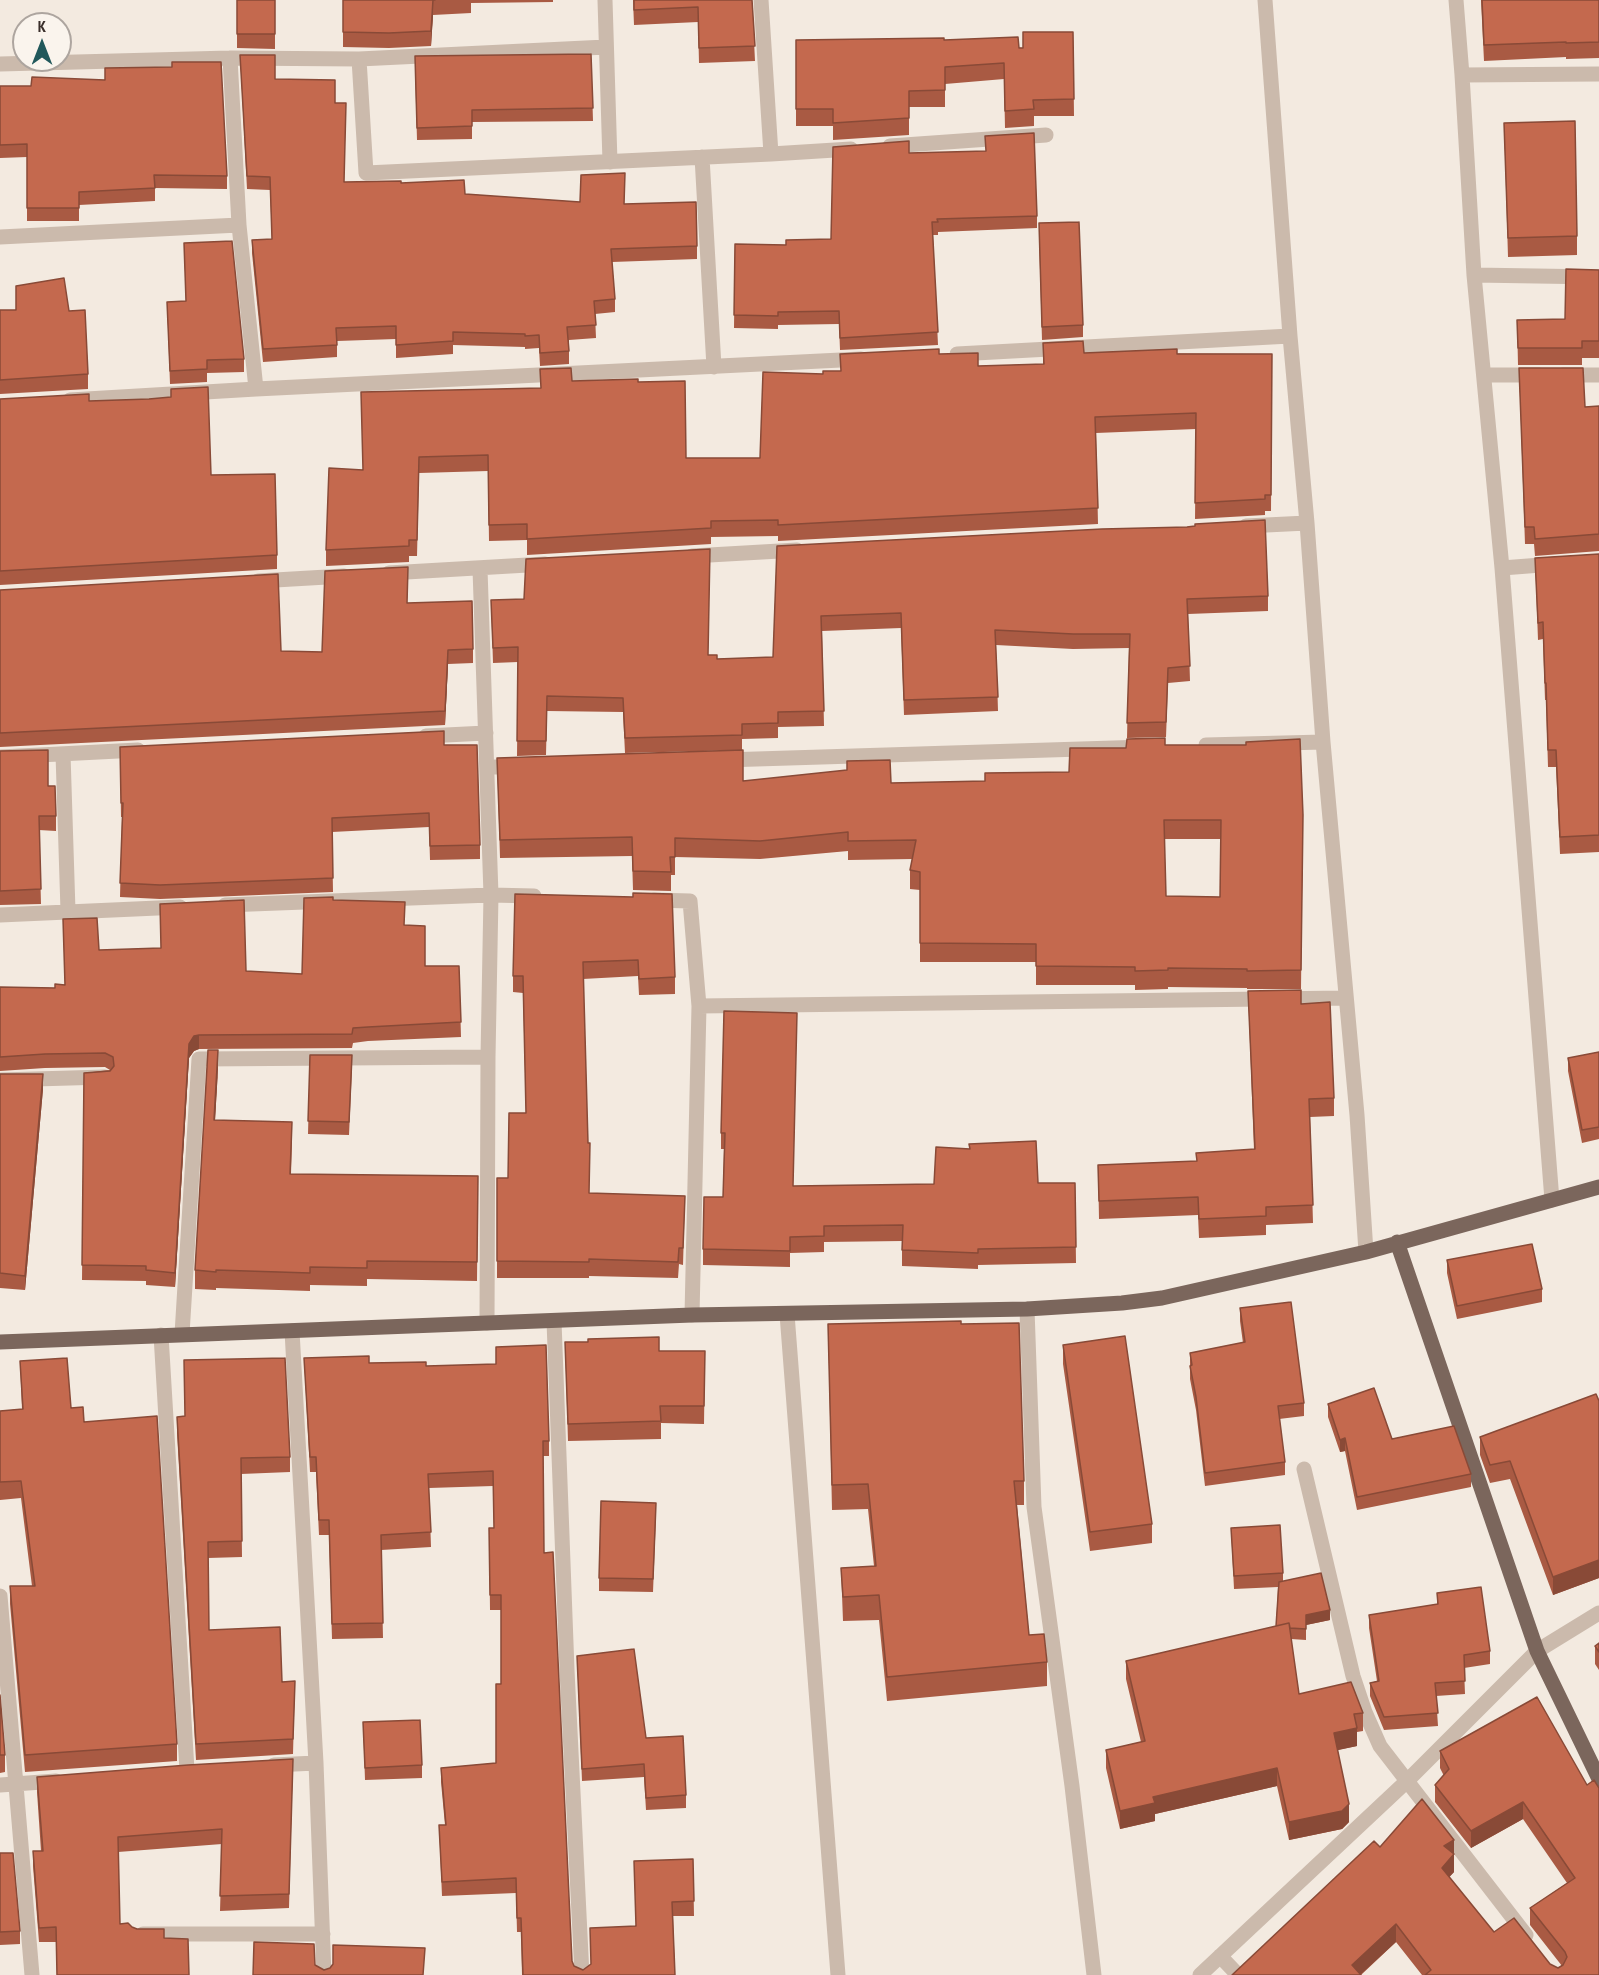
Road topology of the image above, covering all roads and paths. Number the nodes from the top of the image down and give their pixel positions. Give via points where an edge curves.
1 (605, 0) edge
2 (761, 0) edge
3 (1265, 0) edge
4 (1456, 0) edge
5 (606, 47) junction
6 (230, 58) junction
7 (359, 59) junction
8 (0, 64) edge
9 (1599, 74) edge
10 (1462, 75) junction
11 (1046, 135) dead end
12 (771, 154) junction
13 (702, 157) junction
14 (610, 162) junction
15 (239, 225) junction
16 (0, 237) edge
17 (1474, 275) junction
18 (1599, 277) edge
19 (1290, 336) junction
20 (937, 355) edge
21 (878, 358) edge
22 (714, 367) junction
23 (1484, 375) junction
24 (1599, 375) edge
25 (255, 389) junction
26 (58, 401) edge
27 (1307, 523) junction
28 (1236, 527) edge
29 (806, 549) edge
30 (675, 556) edge
31 (560, 563) edge
32 (1566, 564) edge
33 (480, 568) junction
34 (1502, 568) junction
35 (246, 581) edge
36 (486, 733) junction
37 (415, 736) edge
38 (1323, 742) junction
39 (1192, 746) edge
40 (1156, 747) edge
41 (157, 749) edge
42 (63, 754) junction
43 (0, 757) edge
44 (714, 760) edge
45 (534, 766) edge
46 (487, 768) junction
47 (491, 895) junction
48 (550, 897) edge
49 (643, 900) edge
50 (68, 911) junction
51 (0, 915) edge
52 (1346, 998) junction
53 (699, 1006) junction
54 (488, 1057) junction
55 (105, 1077) edge
56 (0, 1080) edge
57 (1599, 1187) edge
58 (1552, 1200) junction
59 (1397, 1242) junction
60 (1366, 1252) junction
61 (1028, 1309) junction
62 (787, 1314) junction
63 (692, 1315) junction
64 (554, 1321) junction
65 (487, 1323) junction
66 (292, 1331) junction
67 (182, 1334) junction
68 (161, 1335) junction
69 (0, 1342) edge
70 (1304, 1469) dead end
71 (0, 1596) edge
72 (1599, 1614) edge
73 (1537, 1652) junction
74 (1593, 1754) edge
75 (316, 1763) junction
76 (257, 1766) edge
77 (187, 1770) edge
78 (72, 1779) edge
79 (1599, 1779) edge
80 (1407, 1781) junction
81 (7, 1785) edge
82 (138, 1934) edge
83 (323, 1934) junction
84 (1536, 1947) edge
85 (1220, 1956) junction
86 (32, 1975) edge
87 (324, 1975) edge
88 (582, 1975) edge
89 (838, 1975) edge
90 (1094, 1975) edge
91 (1200, 1975) edge
92 (1238, 1975) edge

1 - 5 street
2 - 12 street
3 - 19 street
4 - 10 street
5 - 7 street
5 - 14 street
6 - 7 street
6 - 8 street
6 - 15 street
7 - 14 street via 366,173
9 - 10 street
10 - 17 street
11 - 12 street
12 - 13 street
13 - 14 street
13 - 22 street
15 - 16 street
15 - 25 street
17 - 18 street
17 - 23 street
19 - 20 street
19 - 27 street
21 - 22 street
22 - 25 street
23 - 24 street
23 - 34 street
25 - 26 street
27 - 28 street
27 - 38 street
29 - 30 street
31 - 33 street
32 - 34 street
33 - 35 street
33 - 36 street
34 - 58 street
36 - 37 street
36 - 46 street
38 - 39 street
38 - 52 street
40 - 44 street
41 - 42 street
42 - 43 street
42 - 50 street
45 - 46 street
46 - 47 street
47 - 48 street
47 - 50 street
47 - 54 street
49 - 53 street via 690,901
50 - 51 street
52 - 53 street
52 - 60 street
53 - 63 street
54 - 65 street
54 - 67 street via 199,1059
55 - 56 street
57 - 58 main road
58 - 59 main road
59 - 60 main road
59 - 73 main road
60 - 61 main road via 1162,1298
61 - 62 main road
61 - 90 street via 1034,1507
62 - 63 main road
62 - 89 street
63 - 64 main road
64 - 65 main road
64 - 88 street
65 - 66 main road
66 - 67 main road
66 - 75 street
67 - 68 main road
68 - 69 main road
68 - 77 street
70 - 80 street via 1353,1676 1380,1746
71 - 81 street
72 - 73 street
73 - 74 main road
73 - 80 street
74 - 79 main road
75 - 76 street
75 - 83 street
78 - 81 street
80 - 84 street
80 - 85 street
81 - 86 street
82 - 83 street
83 - 87 street
85 - 91 street
85 - 92 street

